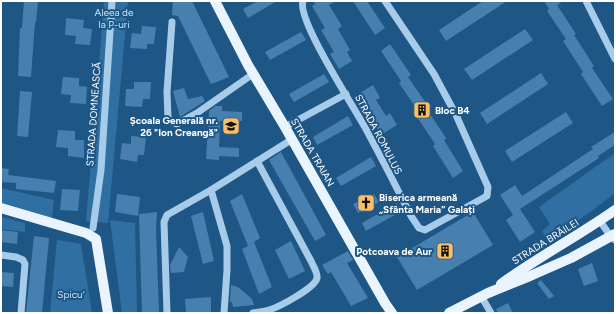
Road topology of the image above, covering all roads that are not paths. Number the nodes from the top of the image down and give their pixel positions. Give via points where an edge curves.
1 (112, 1) edge
2 (215, 1) edge
3 (303, 1) edge
4 (385, 1) edge
5 (586, 1) edge
6 (172, 22) dead end
7 (615, 59) edge
8 (253, 74) junction
9 (346, 94) junction
10 (285, 127) junction
11 (291, 140) junction
12 (257, 161) junction
13 (211, 190) junction
14 (1, 208) edge
15 (615, 210) edge
16 (600, 221) junction
17 (89, 230) junction
18 (614, 237) edge
19 (1, 255) edge
20 (485, 295) junction
21 (386, 308) edge
22 (21, 313) edge
23 (108, 313) edge
24 (167, 313) edge
25 (224, 313) edge
26 (253, 313) edge
27 (392, 313) edge
28 (449, 313) edge
29 (491, 313) edge

1 - 17 street, STRADA DOMNEASCĂ via 101,170
2 - 8 main road, STRADA TRAIAN
3 - 9 street, STRADA ROMULUS via 303,12 318,46
4 - 9 street, STRADA ROMULUS via 434,74 456,115 488,187 487,196 426,230 419,228
5 - 7 street
6 - 8 street via 167,92 168,118 172,122 177,124 197,113
8 - 10 main road, STRADA TRAIAN
9 - 10 street
10 - 11 main road, STRADA TRAIAN
11 - 12 street
11 - 21 main road, STRADA TRAIAN
12 - 13 street
12 - 26 street via 317,276 313,285 289,301 269,310
13 - 24 street via 172,211 164,222
13 - 25 street via 227,246
14 - 17 main road
15 - 16 main road, STRADA BRĂILEI
16 - 18 street
16 - 20 main road, STRADA BRĂILEI via 522,268
17 - 23 main road via 96,239
18 - 20 main road, STRADA BRĂILEI
19 - 22 street via 19,258 25,264
20 - 28 main road, STRADA BRĂILEI
20 - 29 street
21 - 27 main road, STRADA TRAIAN

